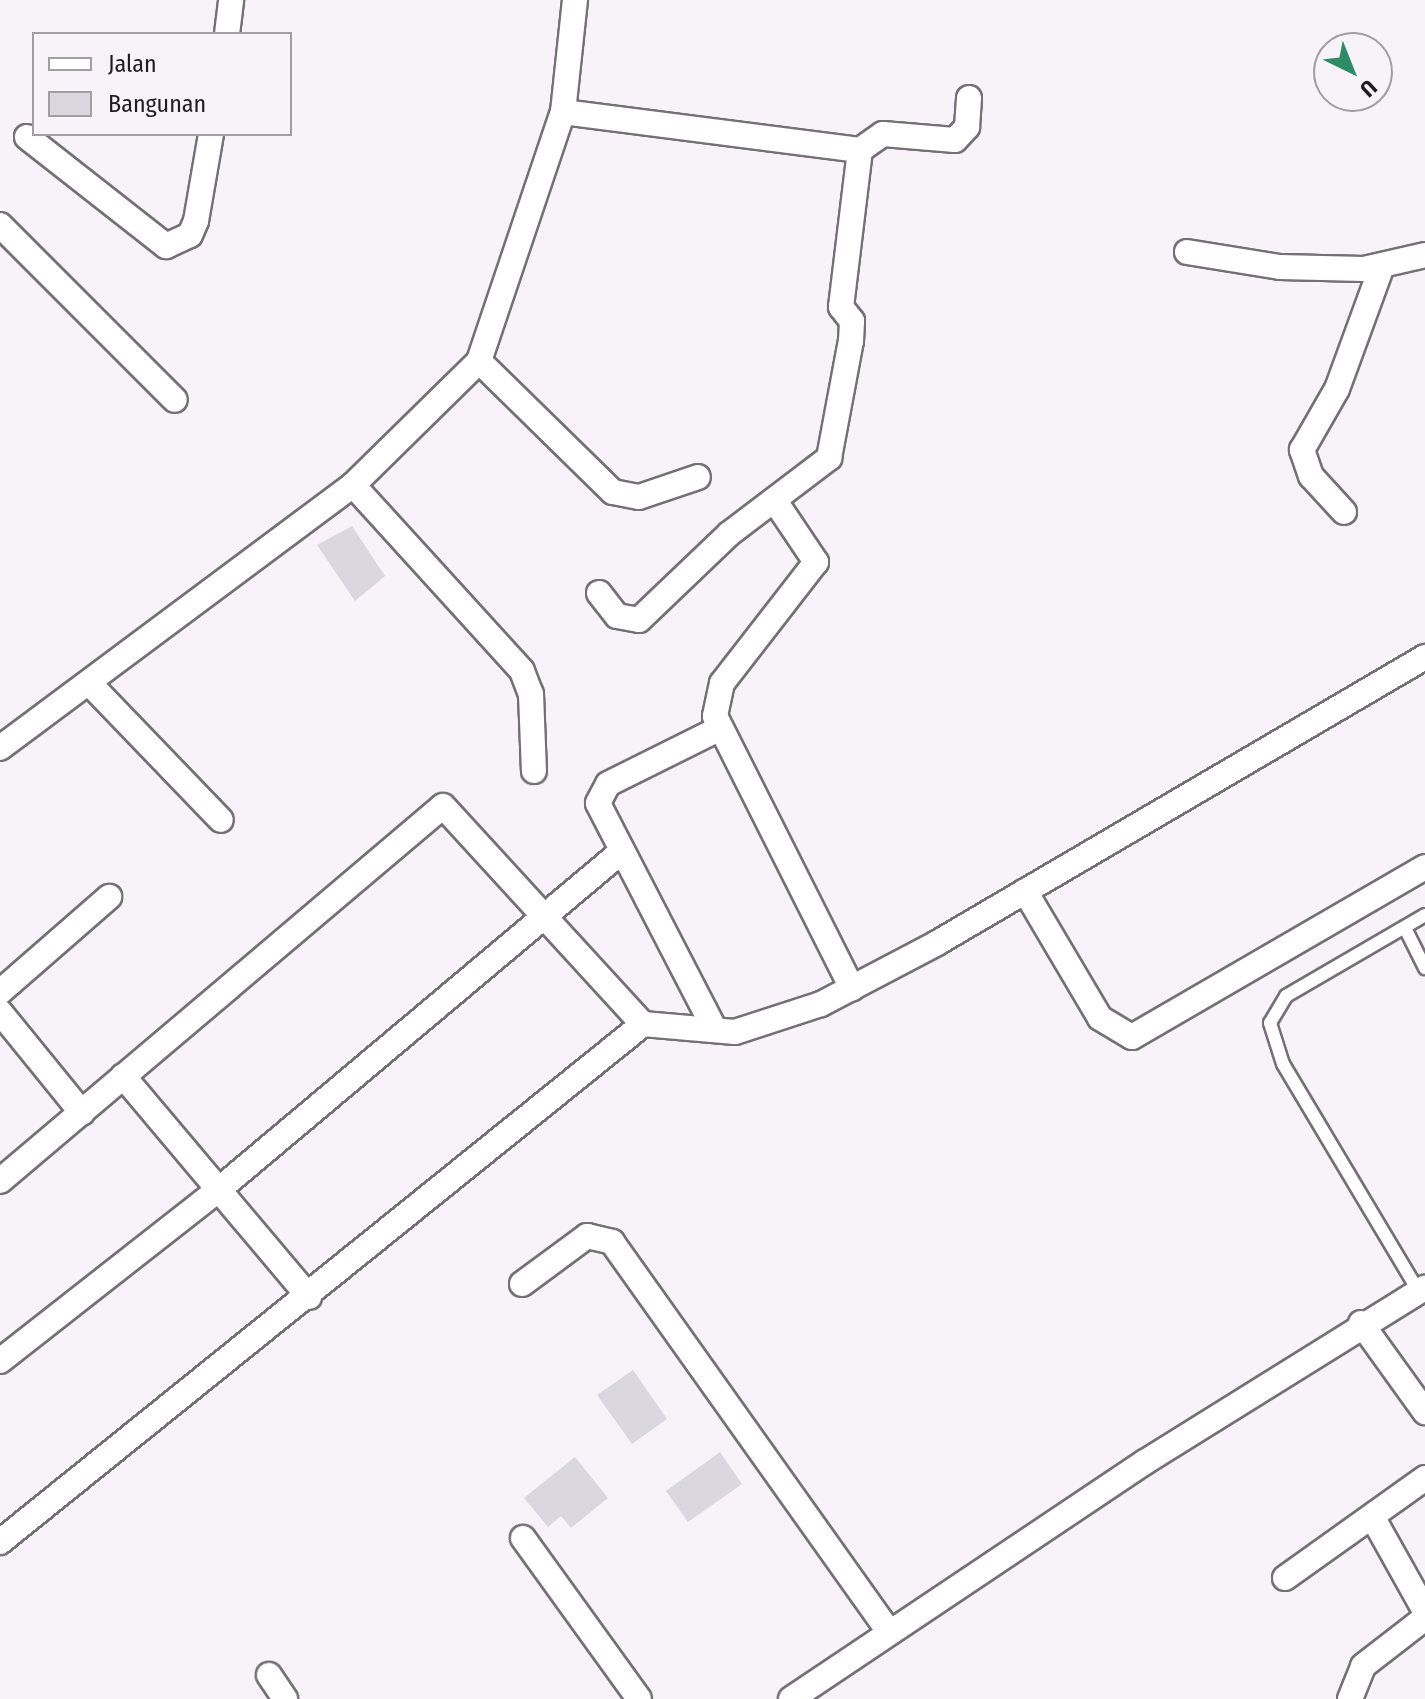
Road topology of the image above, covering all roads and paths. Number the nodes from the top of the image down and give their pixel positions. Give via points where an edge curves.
1 (231, 0) edge
2 (575, 0) edge
3 (227, 32) edge
4 (969, 98) dead end
5 (563, 112) junction
6 (211, 136) edge
7 (27, 137) dead end
8 (860, 150) junction
9 (0, 225) edge
10 (1187, 252) dead end
11 (1425, 255) edge
12 (1382, 266) junction
13 (479, 361) junction
14 (175, 400) dead end
15 (698, 477) dead end
16 (353, 485) junction
17 (777, 504) junction
18 (1344, 512) dead end
19 (599, 593) dead end
20 (1425, 657) edge
21 (91, 685) junction
22 (719, 729) junction
23 (0, 748) edge
24 (534, 771) dead end
25 (221, 820) dead end
26 (621, 852) junction
27 (1425, 867) edge
28 (1025, 891) junction
29 (109, 897) dead end
30 (1425, 915) edge
31 (543, 916) junction
32 (1405, 928) junction
33 (1425, 968) edge
34 (852, 988) junction
35 (0, 992) edge
36 (0, 1012) edge
37 (643, 1024) junction
38 (715, 1030) junction
39 (123, 1076) junction
40 (82, 1113) junction
41 (0, 1181) edge
42 (222, 1187) junction
43 (522, 1284) dead end
44 (1422, 1290) edge
45 (309, 1297) junction
46 (1361, 1323) junction
47 (0, 1361) edge
48 (1425, 1412) edge
49 (1425, 1478) edge
50 (1373, 1518) junction
51 (523, 1538) dead end
52 (0, 1542) edge
53 (1285, 1578) dead end
54 (1425, 1611) edge
55 (1425, 1618) edge
56 (889, 1632) junction
57 (269, 1675) dead end
58 (285, 1699) edge
59 (639, 1699) edge
60 (791, 1699) edge
61 (1350, 1699) edge

1 - 3 street
2 - 5 street
4 - 8 street via 967,127 955,140 883,134
5 - 8 street
5 - 13 street
6 - 7 street via 196,221 190,235 166,246
8 - 17 street via 841,307 852,321 851,341 836,443 818,472
9 - 14 street
10 - 12 street via 1280,267
11 - 12 street
12 - 18 street via 1337,389 1302,450 1311,476
13 - 15 street via 613,492 639,497
13 - 16 street via 437,410
16 - 21 street
16 - 24 street via 522,671 531,694
17 - 19 street via 729,534 639,620 617,616
17 - 22 street via 816,562 722,683
20 - 28 street
21 - 23 street
21 - 25 street
22 - 26 street via 601,793
22 - 34 street
26 - 31 street
26 - 38 street
27 - 28 street via 1132,1037 1100,1018
28 - 34 street
29 - 35 street
30 - 32 lane
31 - 37 street
31 - 39 street via 443,806
31 - 42 street
32 - 33 lane
32 - 44 lane via 1286,996 1270,1023 1283,1064
34 - 38 street via 767,1026
36 - 40 street
37 - 38 street
37 - 45 street
39 - 40 street
39 - 42 street
40 - 41 street
42 - 45 street
42 - 47 street
43 - 56 street via 587,1236 612,1242
44 - 46 street
45 - 52 street
46 - 48 street
46 - 56 street
49 - 50 street
50 - 53 street
50 - 54 street
51 - 59 street
55 - 61 street via 1363,1666
56 - 60 street
57 - 58 street

